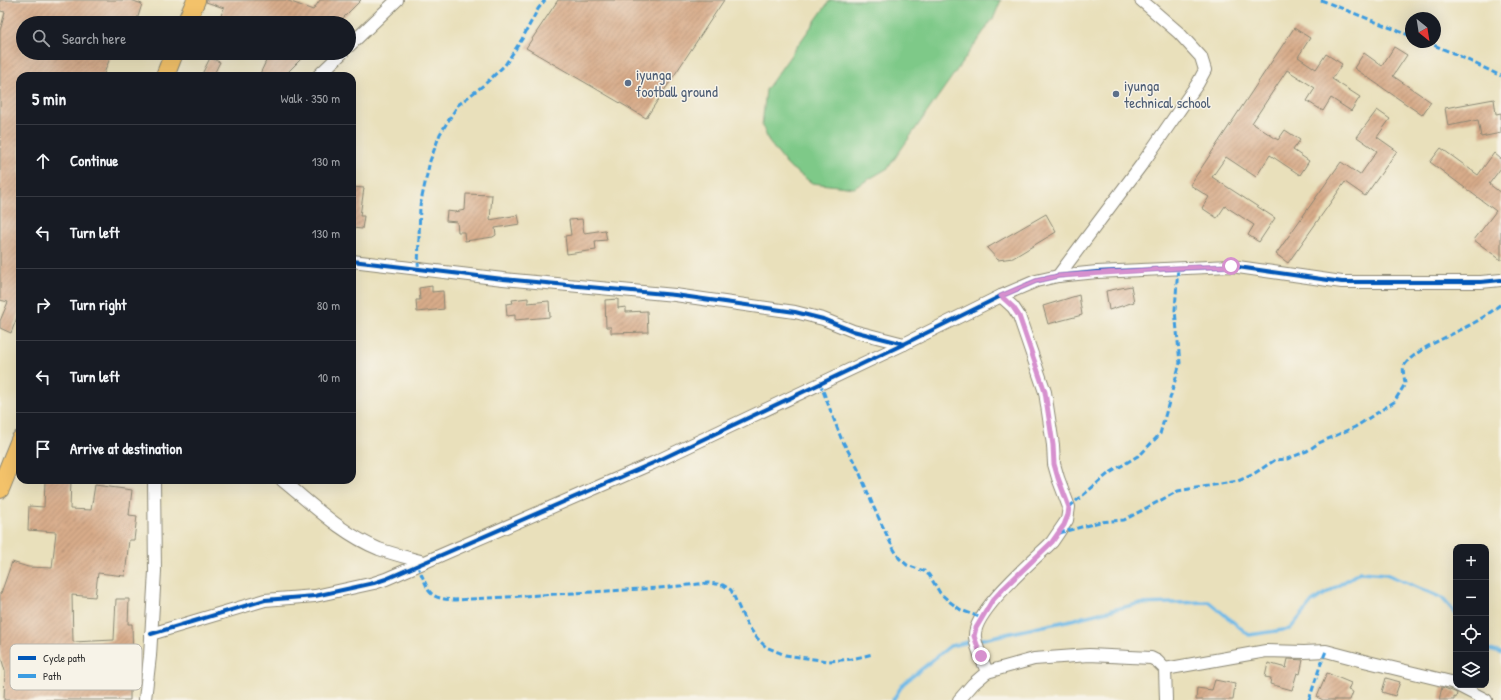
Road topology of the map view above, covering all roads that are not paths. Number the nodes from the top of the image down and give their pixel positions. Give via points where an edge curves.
1 (196, 0) edge
2 (397, 0) edge
3 (1141, 0) edge
4 (189, 16) edge
5 (356, 39) edge
6 (171, 60) edge
7 (335, 60) edge
8 (167, 72) edge
9 (322, 72) edge
10 (356, 261) edge
11 (1058, 276) junction
12 (1501, 280) edge
13 (1001, 296) junction
14 (904, 344) junction
15 (16, 450) edge
16 (154, 484) edge
17 (287, 484) edge
18 (0, 489) edge
19 (423, 562) junction
20 (151, 634) junction
21 (1164, 669) junction
22 (988, 672) junction
23 (1453, 683) edge
24 (1463, 688) edge
25 (145, 699) dead end
26 (959, 700) edge
27 (1166, 700) edge
28 (1486, 700) edge

1 - 4 highway
2 - 5 street
3 - 11 street via 1179,33 1201,57 1204,70 1198,83 1146,158
6 - 8 highway
7 - 9 street
10 - 14 street via 503,279 675,295 795,312
11 - 12 street via 1231,266 1342,282
11 - 13 street via 1036,281
13 - 14 street
13 - 22 street via 1019,316 1045,392 1054,464 1069,507 1064,525 1052,542 992,601 976,628 974,636
14 - 19 street via 653,463
15 - 18 highway
16 - 20 street via 155,571
17 - 19 street via 342,529 379,549
19 - 20 street via 374,583 315,596 265,600
20 - 25 street
21 - 22 street via 1151,658 1088,655 1034,659
21 - 23 street via 1266,651 1326,651
21 - 27 street
22 - 26 street
24 - 28 street

